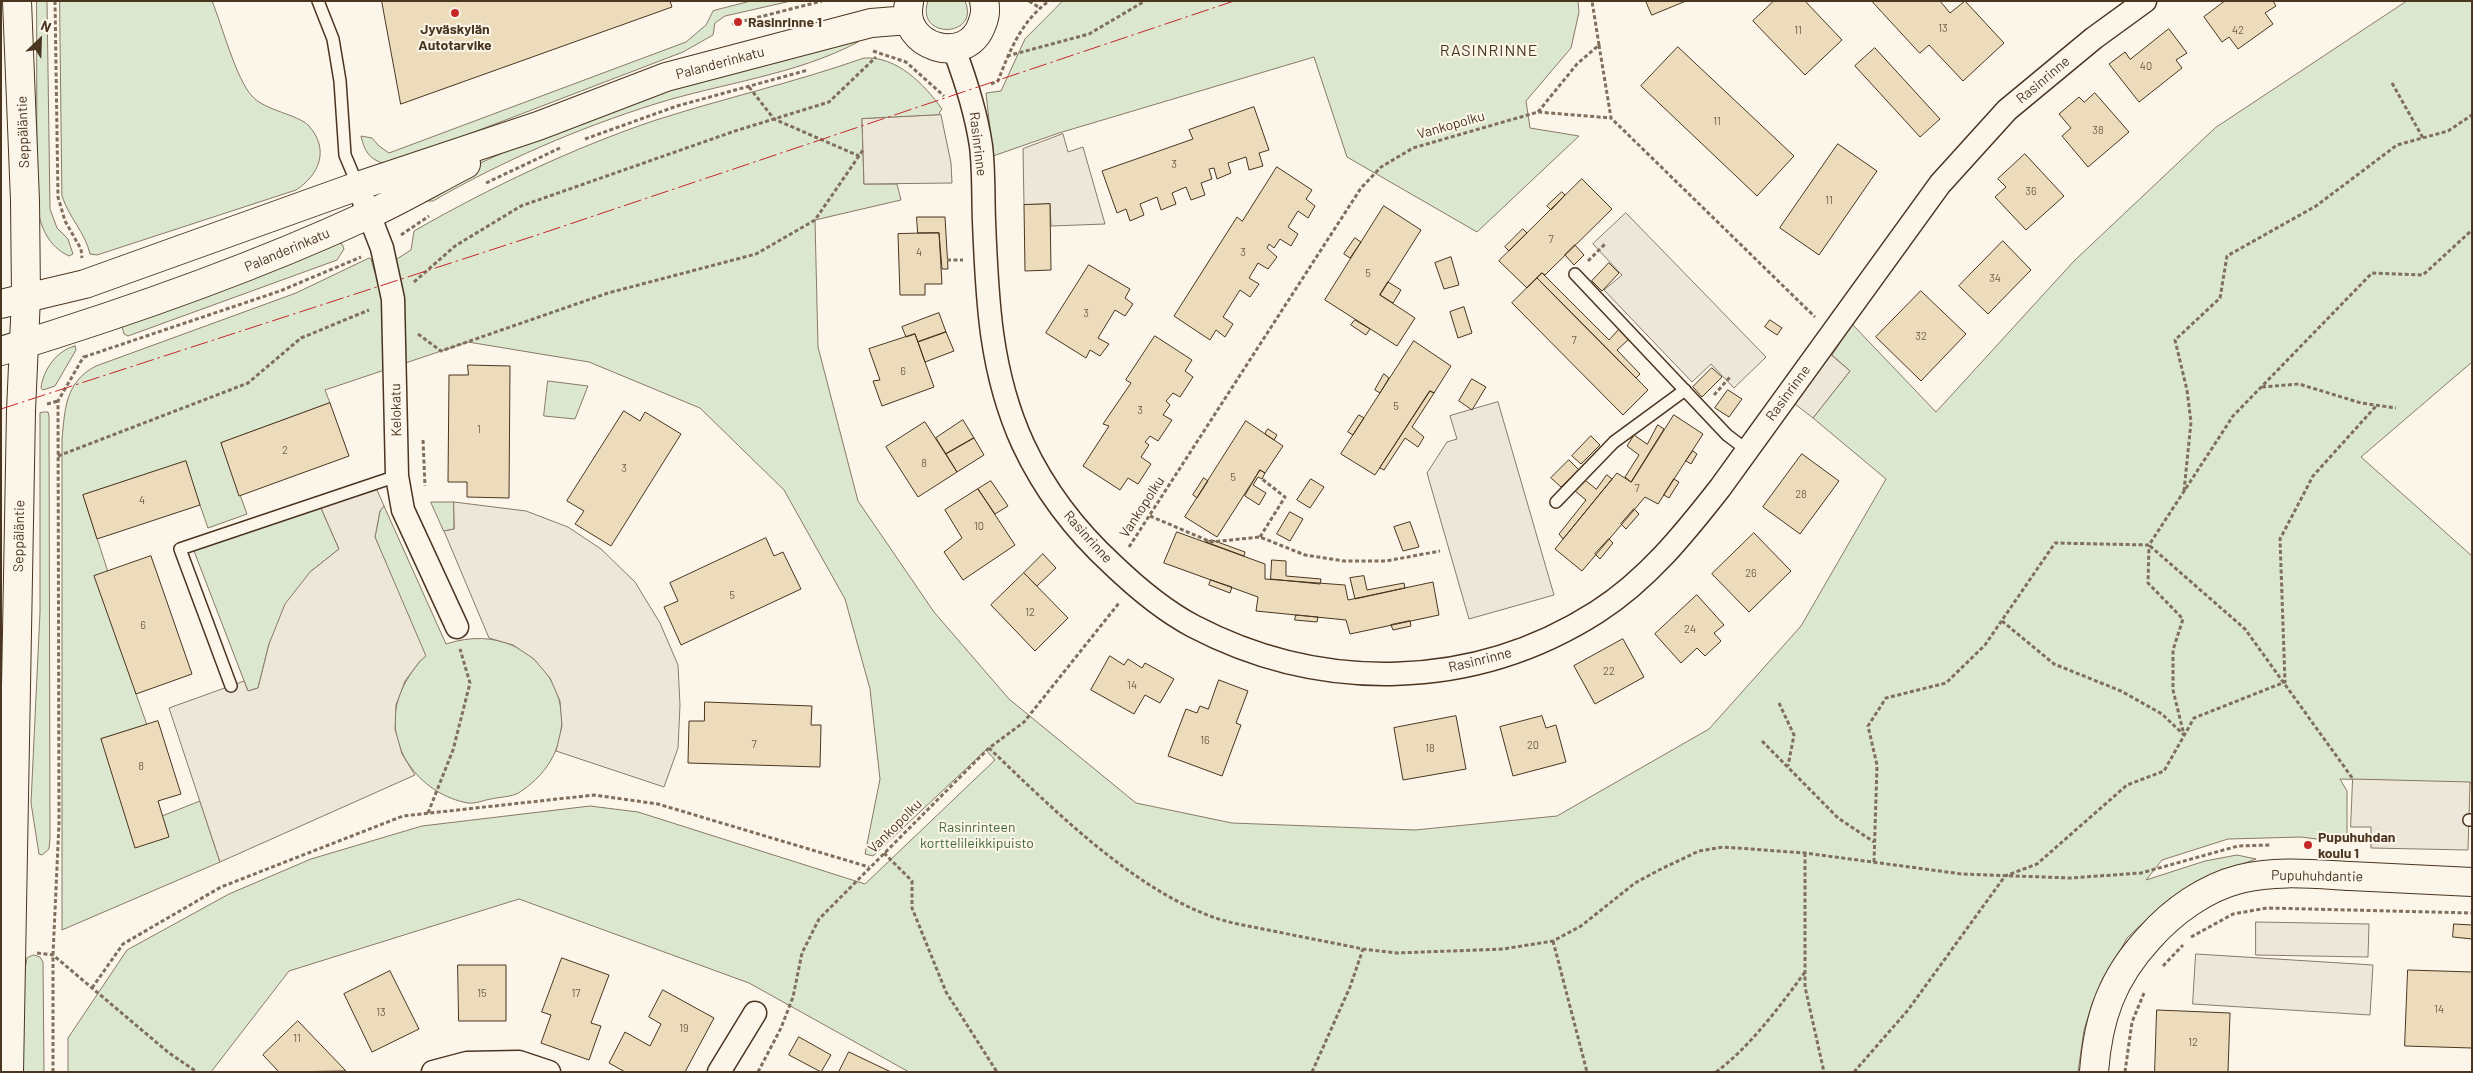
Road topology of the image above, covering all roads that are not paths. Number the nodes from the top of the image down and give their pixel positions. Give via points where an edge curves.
1 (17, 1) edge
2 (318, 1) edge
3 (984, 1) edge
4 (2145, 1) edge
5 (909, 10) edge
6 (954, 49) junction
7 (538, 126) junction
8 (358, 186) junction
9 (370, 215) junction
10 (1575, 274) road end
11 (14, 301) edge
12 (13, 348) edge
13 (1685, 390) junction
14 (1747, 450) junction
15 (397, 476) junction
16 (1556, 502) dead end
17 (457, 633) road end
18 (231, 686) dead end
19 (2472, 882) edge
20 (7, 1008) edge
21 (755, 1013) dead end
22 (7, 1064) edge
23 (433, 1072) edge
24 (550, 1072) edge
25 (719, 1072) edge
26 (2094, 1072) edge

1 - 11 street, Seppäläntie via 26,201
2 - 8 lane via 333,39 340,81 345,154
3 - 6 street via 985,17 981,28 965,45
4 - 14 street, Rasinrinne via 2094,38 2007,110 1940,184
5 - 6 street via 913,30 921,40 936,47
5 - 7 street, Palanderinkatu via 666,77
6 - 14 street, Rasinrinne via 970,93 981,148 988,316 1012,417 1055,499 1082,533 1133,584 1199,629 1267,657 1305,667 1381,674 1425,672 1474,664 1564,630 1627,591 1682,537
7 - 8 street, Palanderinkatu
7 - 9 street, Palanderinkatu
8 - 9 street, Kelokatu
8 - 11 street, Palanderinkatu via 85,284
9 - 12 street, Palanderinkatu via 243,269 85,327
9 - 15 street, Kelokatu via 402,292
10 - 13 lane
11 - 12 street, Seppäläntie
12 - 20 street, Seppäläntie
13 - 14 lane via 1727,435
13 - 16 lane via 1614,442
15 - 17 street, Kelokatu via 403,510
15 - 18 lane via 180,549
19 - 26 street, Pupuhuhdantie via 2274,874 2240,879 2208,892 2180,908 2132,956 2114,985 2103,1015 2096,1042
20 - 22 street, Seppäläntie
21 - 25 street
23 - 24 street via 467,1063 519,1062

